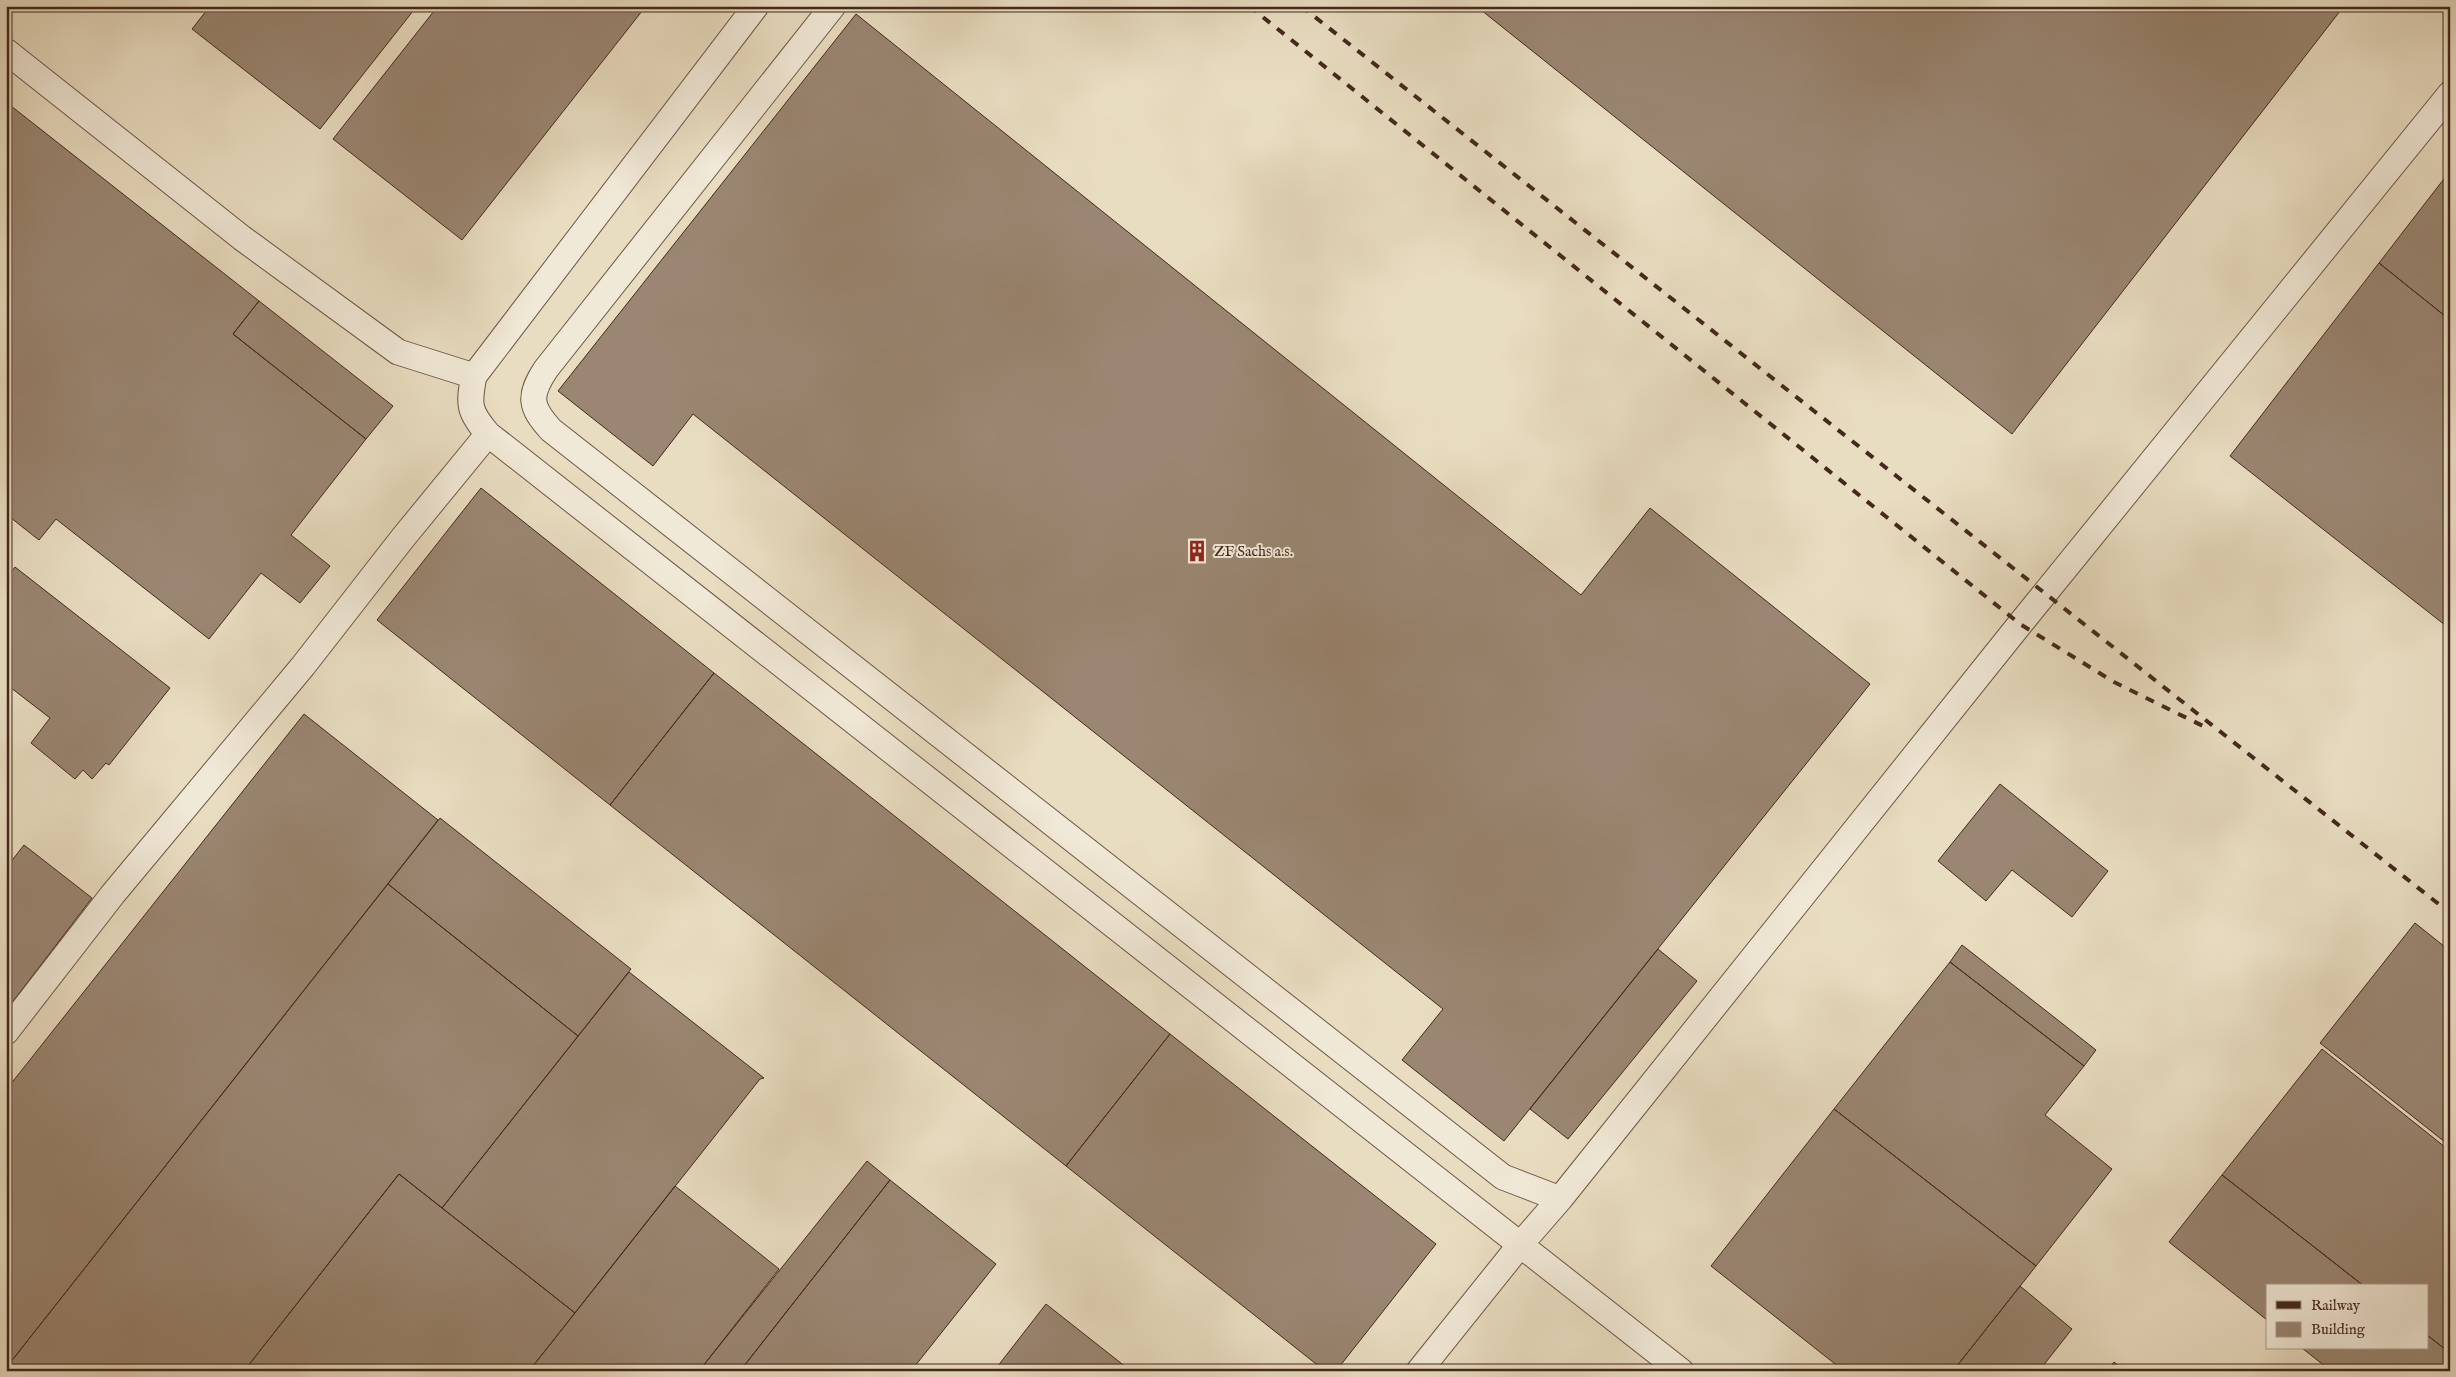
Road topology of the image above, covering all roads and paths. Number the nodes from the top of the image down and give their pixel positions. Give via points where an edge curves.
1 (756, 6) edge
2 (833, 6) edge
3 (6, 51) edge
4 (2450, 94) edge
5 (474, 376) junction
6 (488, 434) junction
7 (6, 1032) edge
8 (1560, 1199) junction
9 (1520, 1245) junction
10 (1419, 1371) edge
11 (1681, 1371) edge

1 - 5 lane
2 - 8 lane via 546,369 536,384 533,398 537,415 551,430 1503,1177
3 - 5 lane via 242,238 398,352
4 - 8 lane via 2026,616
5 - 6 lane via 470,396 474,418
6 - 7 lane via 303,666 113,894
6 - 9 lane
8 - 9 lane
9 - 10 lane
9 - 11 lane

